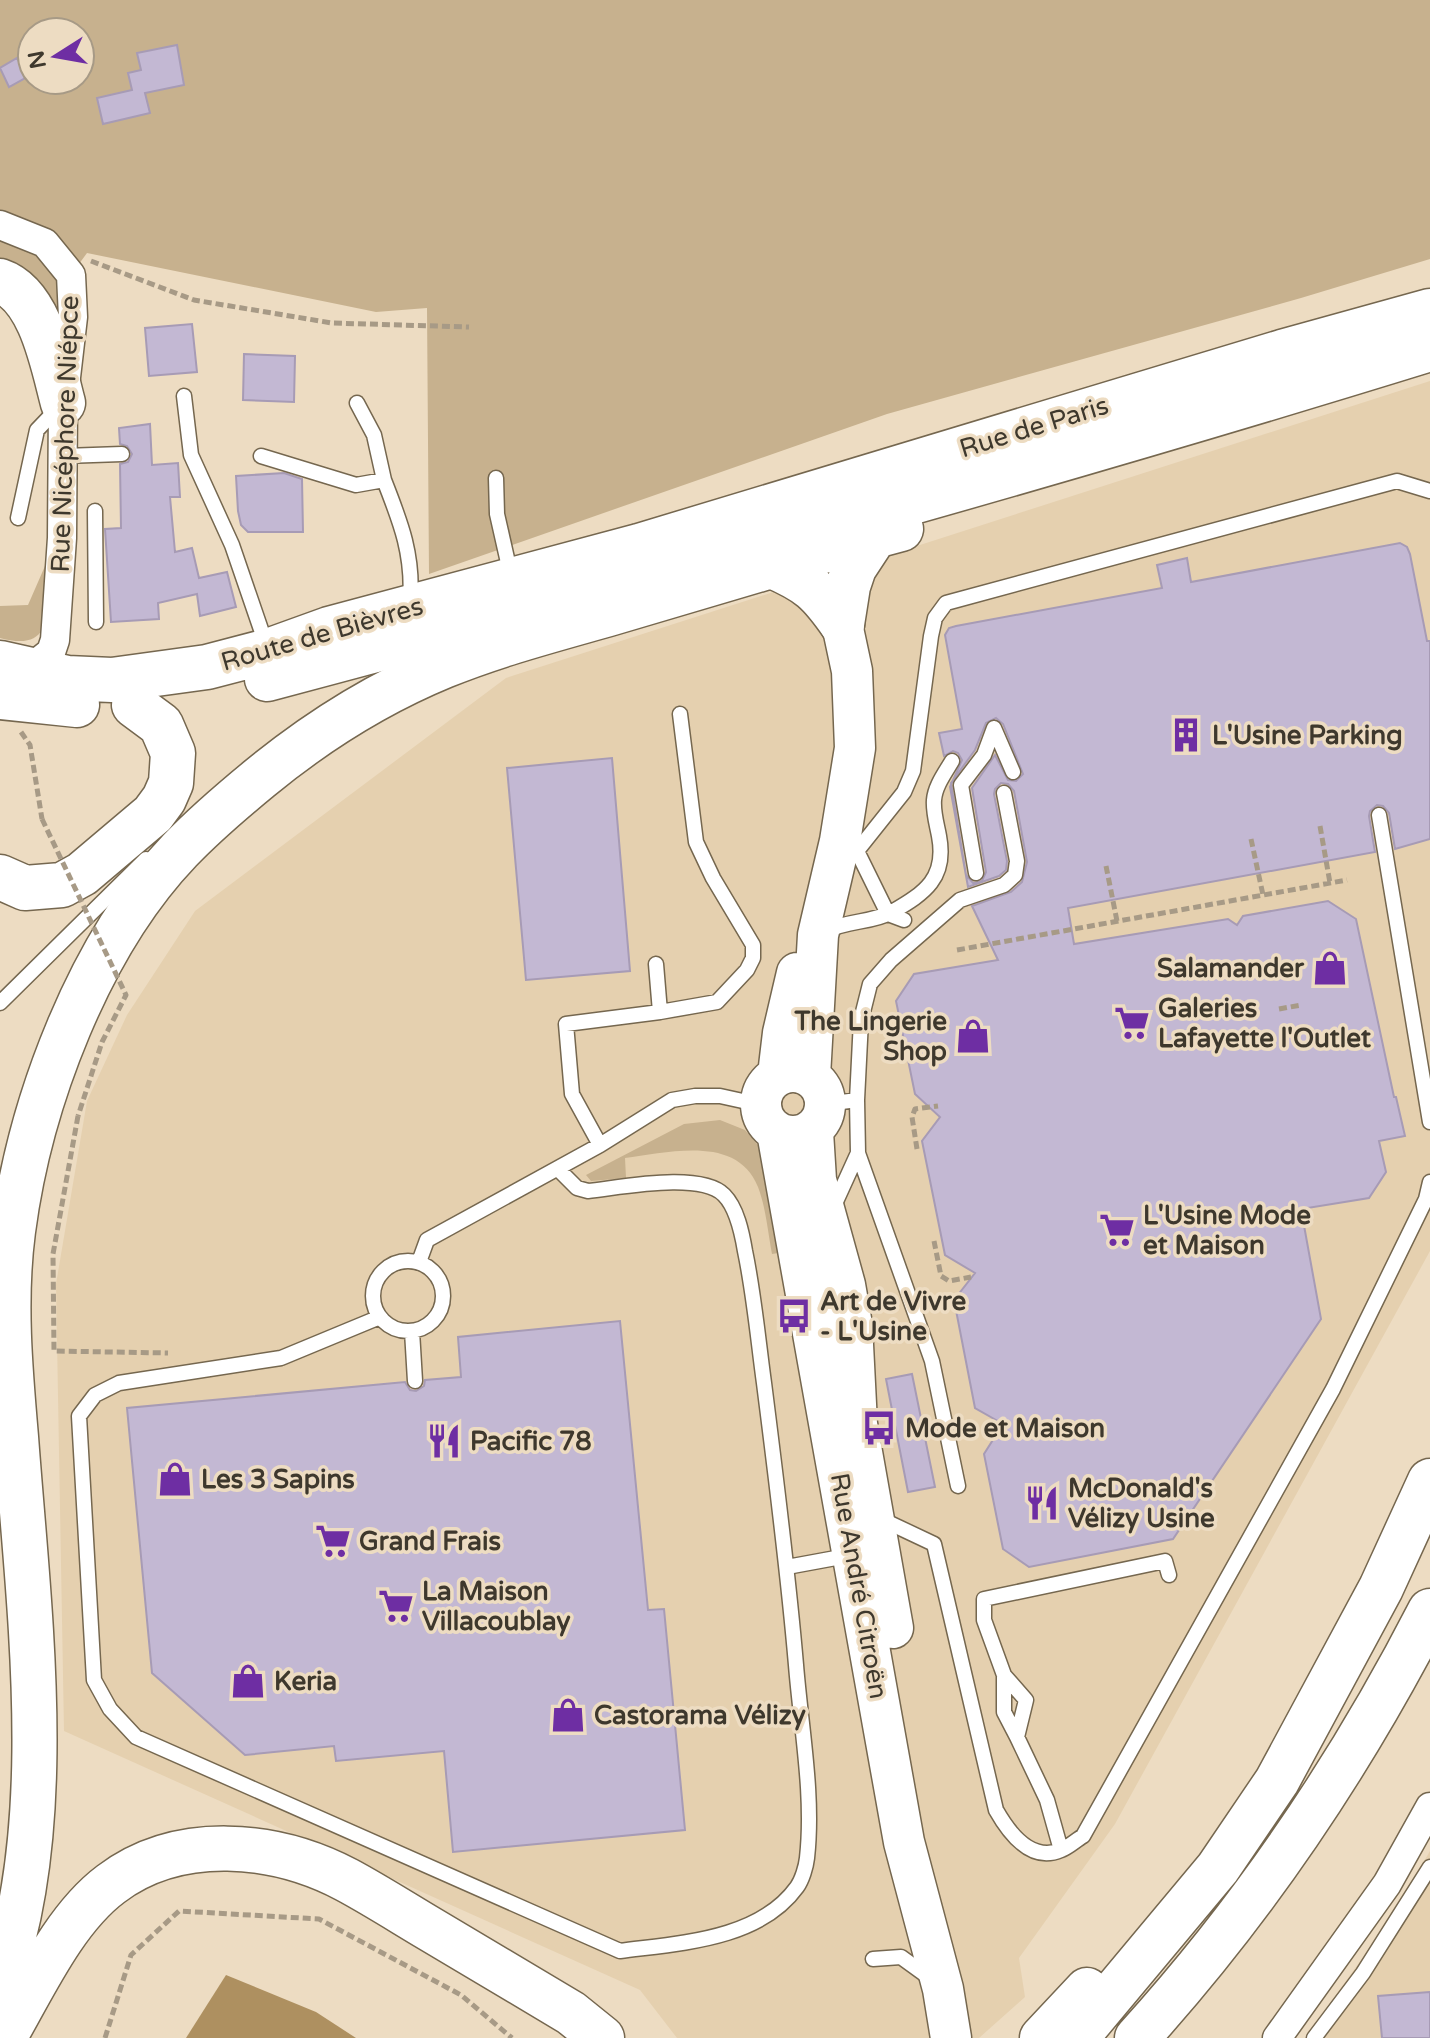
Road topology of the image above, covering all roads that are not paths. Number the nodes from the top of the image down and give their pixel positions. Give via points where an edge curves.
1 (0, 225) edge
2 (0, 281) edge
3 (1430, 311) edge
4 (1430, 349) edge
5 (184, 396) dead end
6 (63, 403) junction
7 (357, 403) dead end
8 (1230, 411) junction
9 (122, 454) dead end
10 (64, 456) junction
11 (261, 456) dead end
12 (496, 478) dead end
13 (384, 480) junction
14 (1430, 491) edge
15 (95, 511) dead end
16 (18, 518) dead end
17 (875, 536) junction
18 (79, 539) junction
19 (636, 564) junction
20 (772, 566) junction
21 (512, 580) junction
22 (409, 608) junction
23 (96, 622) dead end
24 (842, 624) junction
25 (268, 651) junction
26 (10, 689) edge
27 (134, 705) junction
28 (680, 714) dead end
29 (952, 761) dead end
30 (1013, 772) dead end
31 (1004, 793) dead end
32 (1379, 815) dead end
33 (204, 826) junction
34 (849, 846) junction
35 (976, 873) dead end
36 (0, 877) edge
37 (888, 914) junction
38 (904, 920) dead end
39 (818, 935) junction
40 (656, 964) dead end
41 (0, 1003) edge
42 (660, 1012) junction
43 (803, 1103) junction
44 (1430, 1122) edge
45 (600, 1145) junction
46 (858, 1153) junction
47 (558, 1169) junction
48 (1430, 1182) edge
49 (826, 1222) junction
50 (419, 1262) junction
51 (380, 1317) junction
52 (412, 1331) junction
53 (415, 1381) dead end
54 (1430, 1481) edge
55 (958, 1486) dead end
56 (859, 1508) junction
57 (852, 1555) junction
58 (787, 1567) junction
59 (1169, 1575) dead end
60 (1381, 1588) junction
61 (1430, 1611) edge
62 (1430, 1660) edge
63 (1004, 1675) junction
64 (1017, 1737) junction
65 (1430, 1807) edge
66 (1290, 1848) junction
67 (1061, 1850) junction
68 (1430, 1868) edge
69 (873, 1959) dead end
70 (0, 1982) edge
71 (943, 1989) junction
72 (961, 2033) edge
73 (4, 2038) edge
74 (602, 2038) edge
75 (1042, 2038) edge
76 (1076, 2038) edge
77 (1137, 2038) edge
78 (1277, 2038) edge
79 (1314, 2038) edge

1 - 6 street, Rue Nicéphore Niépce via 45,243 71,275 73,317
2 - 6 main road via 29,306 48,345
3 - 19 main road, Rue de Paris via 1282,352
4 - 8 main road
5 - 25 lane via 191,455 232,545
6 - 10 street, Rue Nicéphore Niépce
6 - 16 lane via 37,430
7 - 13 lane via 374,435
8 - 17 main road via 1129,458
8 - 19 main road, Rue de Paris
9 - 10 lane
10 - 18 street, Rue Nicéphore Niépce
11 - 13 lane via 356,485
12 - 21 lane via 497,514
13 - 22 lane via 404,530
14 - 34 lane via 1397,481 946,603 931,636 913,771 904,792
15 - 18 lane
17 - 20 main road
17 - 24 main road via 854,568
18 - 23 lane
18 - 26 street, Rue Nicéphore Niépce via 51,652
19 - 21 main road, Route de Bièvres
19 - 27 main road via 226,690
20 - 24 main road via 805,581
20 - 33 main road via 514,641 391,690 297,748
21 - 22 main road, Route de Bièvres
22 - 25 main road, Route de Bièvres
24 - 34 street via 852,671 855,748
25 - 26 main road, Route de Bièvres via 207,667 112,680 67,678
26 - 27 main road via 76,705
27 - 36 main road via 161,725 173,753 171,783 153,814 62,885 25,888
28 - 42 lane via 696,842 753,945 753,958 717,1002
29 - 37 lane via 934,797 942,849 938,874
30 - 35 lane via 994,728 984,755 961,785
31 - 43 lane via 1015,875 1004,885 960,900 891,960 870,984 861,1020
32 - 44 lane
33 - 41 lane via 157,848
33 - 70 main road via 122,926 79,1005 48,1080 13,1233 9,1317 31,1643 33,1778 21,1901
34 - 37 lane
34 - 39 street
37 - 38 lane
37 - 39 lane
39 - 43 street
40 - 42 lane
42 - 45 lane via 566,1024 572,1094
43 - 45 lane via 720,1096 672,1100
43 - 46 lane
43 - 49 street, Rue André Citroën
43 - 56 street, Rue André Citroën
45 - 47 lane
46 - 49 lane
46 - 55 lane via 932,1361
47 - 50 lane via 427,1240
47 - 58 lane via 577,1188 588,1191 685,1182 707,1186 723,1194 737,1217
48 - 67 lane via 1333,1389 1083,1836
49 - 56 street, Rue André Citroën via 852,1325
50 - 51 lane via 399,1262 382,1271 373,1289
50 - 52 lane via 437,1277 443,1299 433,1321
51 - 52 lane
51 - 58 lane via 281,1358 119,1383 95,1395 79,1416 94,1680 110,1709 136,1737 620,1951 725,1933 780,1906 799,1885 807,1861 808,1808
52 - 53 lane
54 - 60 main road
56 - 57 street, Rue André Citroën
56 - 67 lane via 934,1544 996,1810 1008,1832 1026,1847 1046,1853
56 - 72 street, Rue André Citroën
57 - 58 lane
57 - 71 street, Rue André Citroën via 904,1842
59 - 63 lane via 1165,1561 984,1599 984,1620
60 - 75 main road via 1191,1866
60 - 76 main road via 1277,1781 1218,1868
61 - 66 main road
62 - 66 main road via 1393,1724
63 - 64 lane via 1004,1712
63 - 64 lane via 1026,1700
64 - 67 lane via 1047,1800
65 - 78 street via 1387,1884
66 - 77 main road
68 - 79 lane
69 - 71 lane via 901,1957
71 - 72 street, Rue André Citroën
73 - 74 main road via 64,1937 110,1885 155,1860 247,1848 302,1861 346,1879 571,2013

